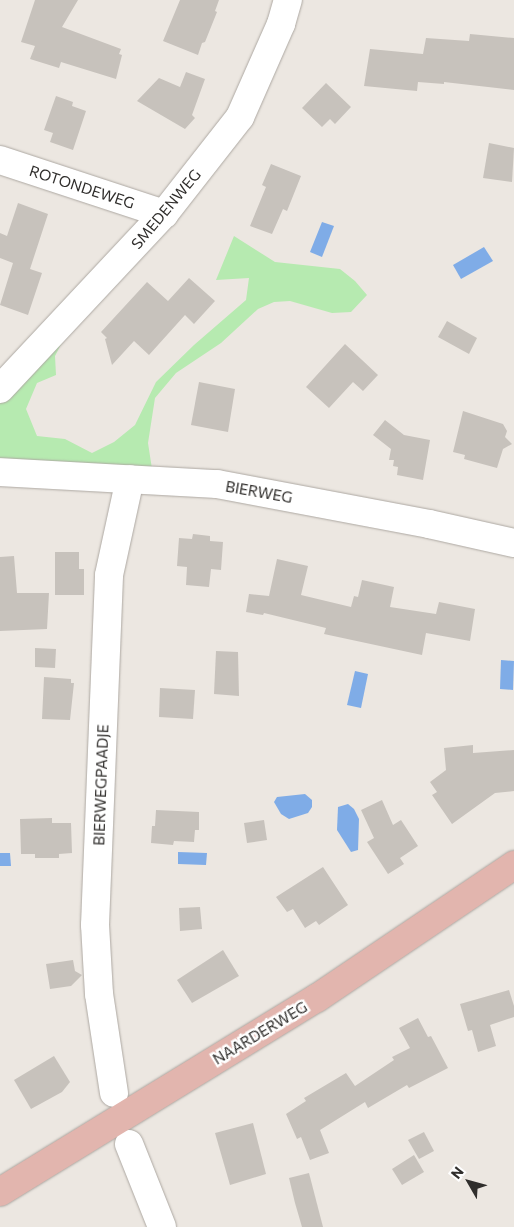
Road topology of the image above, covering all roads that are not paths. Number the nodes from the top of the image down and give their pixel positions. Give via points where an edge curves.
1 (288, 0) edge
2 (0, 160) edge
3 (164, 214) junction
4 (0, 389) edge
5 (0, 472) edge
6 (130, 479) junction
7 (514, 543) edge
8 (514, 865) edge
9 (114, 1093) dead end
10 (129, 1144) dead end
11 (0, 1192) edge
12 (162, 1227) edge

1 - 3 street, SMEDENWEG via 281,24 240,117
2 - 3 street, ROTONDEWEG
3 - 4 street, SMEDENWEG
5 - 6 street, BIERWEG
6 - 7 street, BIERWEG via 217,484
6 - 9 street, BIERWEGPAADJE via 109,575 95,925 99,994
8 - 11 main road, NAARDERWEG via 317,998
10 - 12 street

